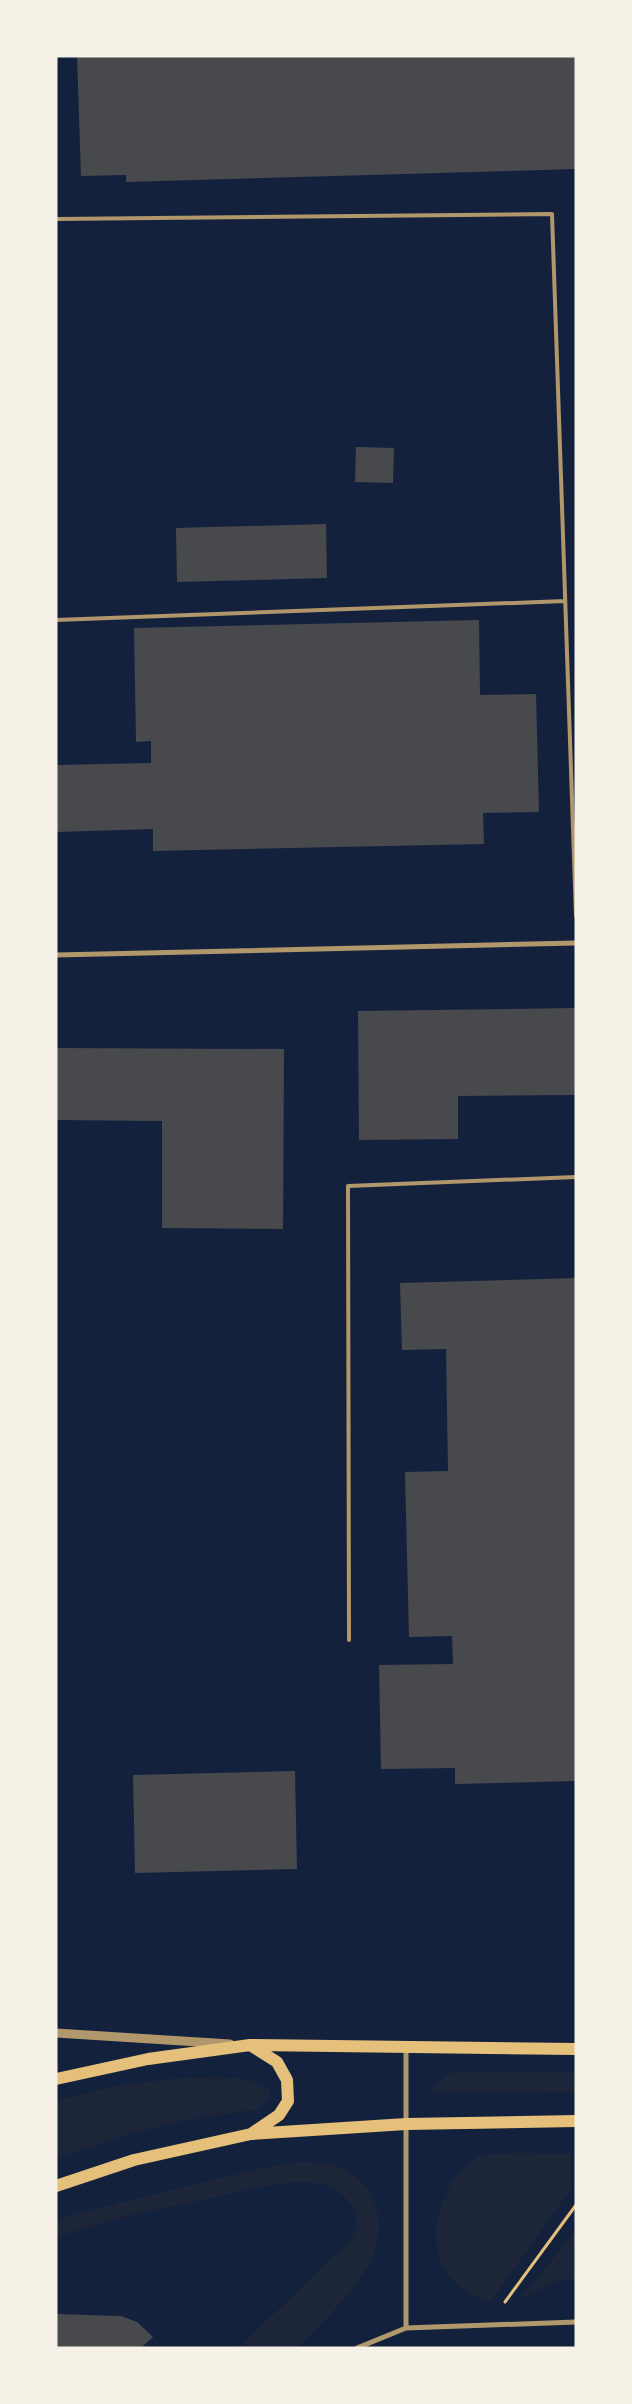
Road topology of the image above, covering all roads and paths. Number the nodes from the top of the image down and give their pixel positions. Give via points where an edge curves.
1 (56, 220) edge
2 (565, 601) junction
3 (56, 620) edge
4 (576, 916) edge
5 (576, 943) edge
6 (56, 955) edge
7 (576, 1177) edge
8 (350, 1640) dead end
9 (56, 2033) edge
10 (250, 2045) junction
11 (406, 2046) junction
12 (576, 2048) edge
13 (56, 2079) edge
14 (576, 2121) edge
15 (406, 2124) junction
16 (251, 2134) junction
17 (56, 2186) edge
18 (576, 2205) edge
19 (505, 2302) dead end
20 (576, 2322) edge
21 (406, 2328) junction
22 (356, 2348) edge

1 - 2 lane via 552,214
2 - 3 lane
2 - 4 lane
5 - 6 street
7 - 8 lane via 348,1186
9 - 10 street
10 - 11 main road
10 - 13 main road via 148,2059
10 - 16 main road via 276,2062 287,2080 288,2101 279,2115
11 - 12 main road
11 - 15 street
14 - 15 main road
15 - 16 main road
15 - 21 street
16 - 17 main road via 134,2160
18 - 19 path
20 - 21 street
21 - 22 street

